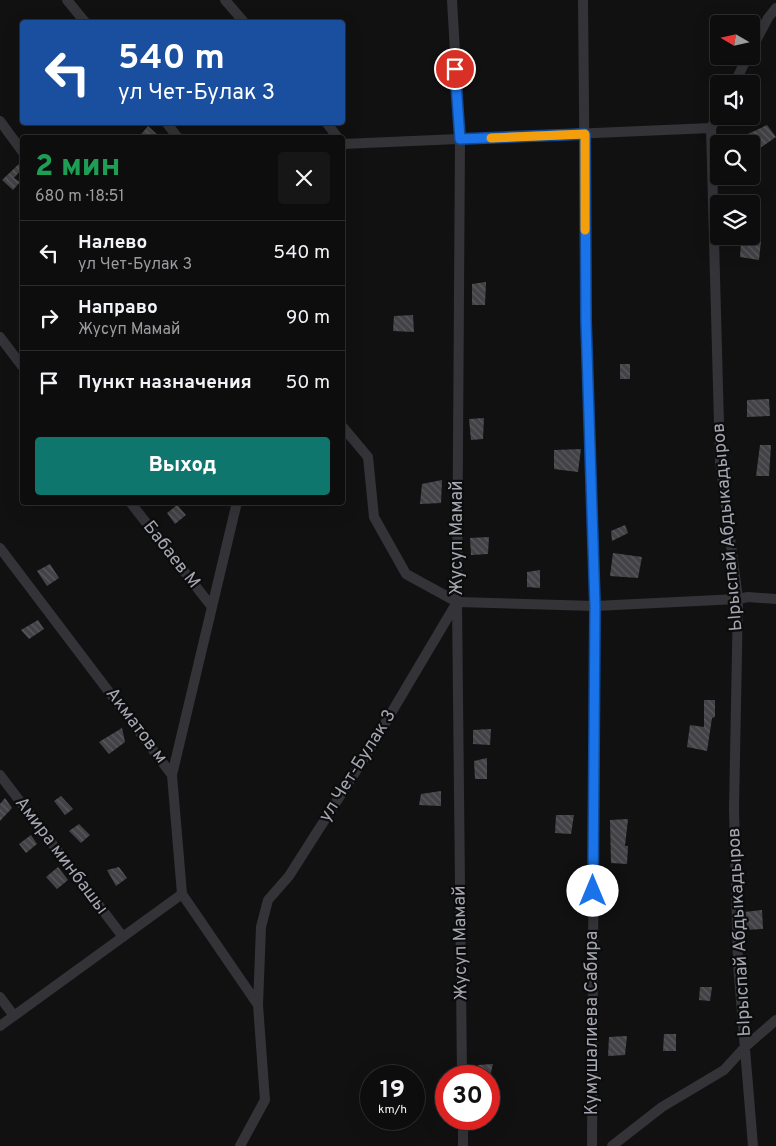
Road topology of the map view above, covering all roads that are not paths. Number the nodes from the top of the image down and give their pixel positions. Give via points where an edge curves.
1 (67, 0) edge
2 (225, 0) edge
3 (452, 0) edge
4 (583, 0) edge
5 (776, 8) edge
6 (83, 20) edge
7 (242, 20) edge
8 (760, 33) edge
9 (0, 121) edge
10 (328, 125) edge
11 (712, 125) edge
12 (710, 128) junction
13 (585, 134) junction
14 (336, 135) edge
15 (460, 139) junction
16 (345, 143) edge
17 (20, 148) edge
18 (0, 337) edge
19 (20, 363) edge
20 (345, 430) edge
21 (132, 505) edge
22 (236, 505) edge
23 (0, 548) edge
24 (738, 599) junction
25 (776, 599) edge
26 (457, 602) junction
27 (595, 606) junction
28 (212, 607) junction
29 (172, 775) junction
30 (0, 776) edge
31 (182, 894) junction
32 (123, 937) junction
33 (0, 997) edge
34 (258, 1005) junction
35 (14, 1016) junction
36 (776, 1020) edge
37 (0, 1026) edge
38 (745, 1047) junction
39 (462, 1065) edge
40 (463, 1130) edge
41 (240, 1146) edge
42 (463, 1146) edge
43 (592, 1146) edge
44 (612, 1146) edge
45 (754, 1146) edge

1 - 6 street
2 - 7 street
3 - 15 street, Жусуп Мамай
4 - 13 street, Кумушалиева Сабира
5 - 8 street
9 - 17 street
10 - 14 street
11 - 12 street
12 - 13 street
12 - 24 street, Ырыспай Абдыкадыров via 720,461
13 - 15 street
13 - 27 street, Кумушалиева Сабира via 586,321
15 - 16 street
15 - 26 street, Жусуп Мамай
18 - 19 street
20 - 26 street via 368,457 374,517 406,574
21 - 28 street, Бабаев М
22 - 28 street
23 - 29 street, Акматов м
24 - 25 street
24 - 27 street
24 - 38 street, Ырыспай Абдыкадыров via 735,819 738,964
26 - 27 street
26 - 34 street, ул Чет-Булак 3 via 368,752 289,876 268,900 261,927
26 - 39 street, Жусуп Мамай
27 - 43 street, Кумушалиева Сабира
28 - 29 street
29 - 31 street, Акматов м
30 - 32 street, Амира минбашы
31 - 32 street
31 - 34 street, Акматов м
32 - 35 street
33 - 35 street
34 - 41 street, ул Чет-Булак 3 via 265,1100
35 - 37 street
36 - 38 street
38 - 44 street via 724,1070 662,1107
38 - 45 street, Ырыспай Абдыкадыров
40 - 42 street

